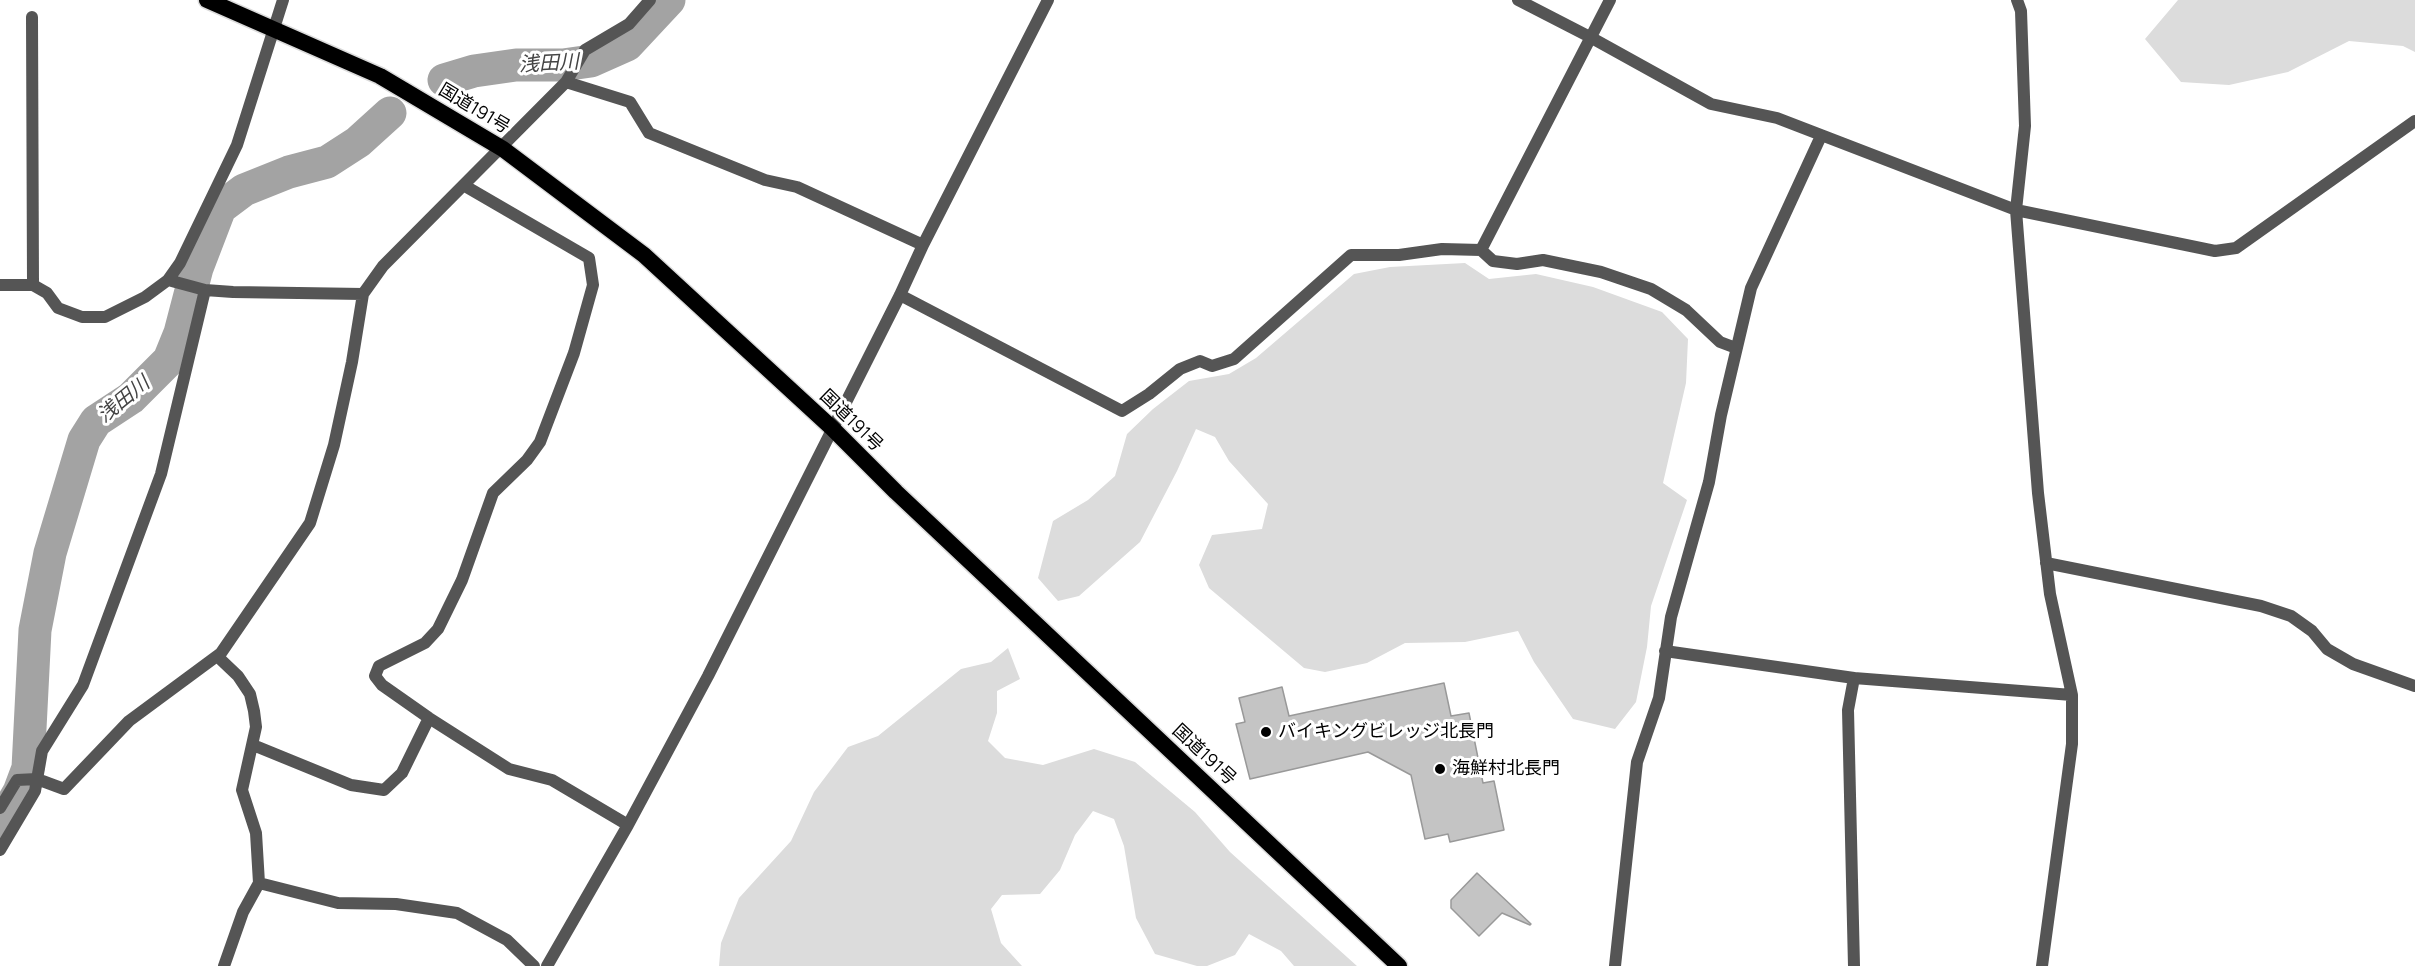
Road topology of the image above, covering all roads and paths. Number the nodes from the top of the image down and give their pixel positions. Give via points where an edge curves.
1 (207, 0) edge
2 (283, 0) edge
3 (650, 0) edge
4 (1048, 0) edge
5 (1518, 0) edge
6 (1610, 0) edge
7 (2017, 0) edge
8 (32, 17) dead end
9 (274, 27) junction
10 (1590, 37) junction
11 (568, 78) junction
12 (2415, 121) edge
13 (1821, 136) junction
14 (503, 149) junction
15 (465, 186) junction
16 (2016, 210) junction
17 (923, 245) junction
18 (1481, 250) junction
19 (168, 280) junction
20 (0, 285) edge
21 (33, 285) junction
22 (202, 289) junction
23 (363, 294) junction
24 (900, 295) junction
25 (1737, 348) junction
26 (832, 428) junction
27 (2046, 563) junction
28 (1665, 651) junction
29 (217, 656) junction
30 (1854, 678) junction
31 (2415, 686) edge
32 (2072, 695) junction
33 (429, 718) junction
34 (253, 746) junction
35 (35, 779) junction
36 (0, 808) edge
37 (628, 825) junction
38 (0, 850) edge
39 (260, 883) junction
40 (224, 966) edge
41 (534, 966) edge
42 (547, 966) edge
43 (1399, 966) edge
44 (1615, 966) edge
45 (1854, 966) edge
46 (2042, 966) edge

1 - 9 highway, 国道191号
2 - 9 street
3 - 11 street via 629,24 585,50
4 - 17 street
5 - 10 street
6 - 10 street
7 - 16 street via 2021,11 2025,126
8 - 21 street
9 - 14 highway, 国道191号 via 380,76
9 - 19 street via 237,145
10 - 13 street via 1711,104 1777,118
10 - 18 street
11 - 14 street
11 - 17 street via 630,102 649,133 765,180 797,187
12 - 16 street via 2236,248 2215,251
13 - 16 street
13 - 25 street via 1751,288
14 - 15 street
14 - 26 highway, 国道191号 via 644,255
15 - 23 street via 384,266
15 - 33 street via 589,258 593,285 574,353 540,442 494,493 462,580 438,629 425,643 379,666 375,676
16 - 27 street
17 - 24 street
18 - 24 street via 1352,255 1234,359 1212,366 1200,361 1180,369 1122,411
18 - 25 street via 1493,261 1516,264 1543,260 1601,272 1651,289 1686,310 1720,342
19 - 21 street via 145,297 105,317 82,317 58,308 47,293
19 - 22 street
20 - 21 street
22 - 23 street
22 - 35 street via 161,474 83,685 42,751
23 - 29 street via 334,445 310,523
24 - 26 street
25 - 28 street via 1709,482
26 - 37 street via 708,676
26 - 43 highway, 国道191号
27 - 31 street via 2261,606 2291,616 2312,631 2327,649 2353,664
27 - 32 street
28 - 30 street
28 - 44 street via 1659,698 1637,762
29 - 34 street via 250,694 256,727
29 - 35 street via 129,721 64,789
30 - 32 street
30 - 45 street via 1848,710
32 - 46 street via 2072,744
33 - 34 street via 402,773 384,790 351,785
33 - 37 street via 509,769 552,780
34 - 39 street via 242,790 256,833
35 - 36 street via 17,780
35 - 38 street via 35,790
37 - 42 street
39 - 40 street via 243,912
39 - 41 street via 338,903 396,904 457,913 507,940

